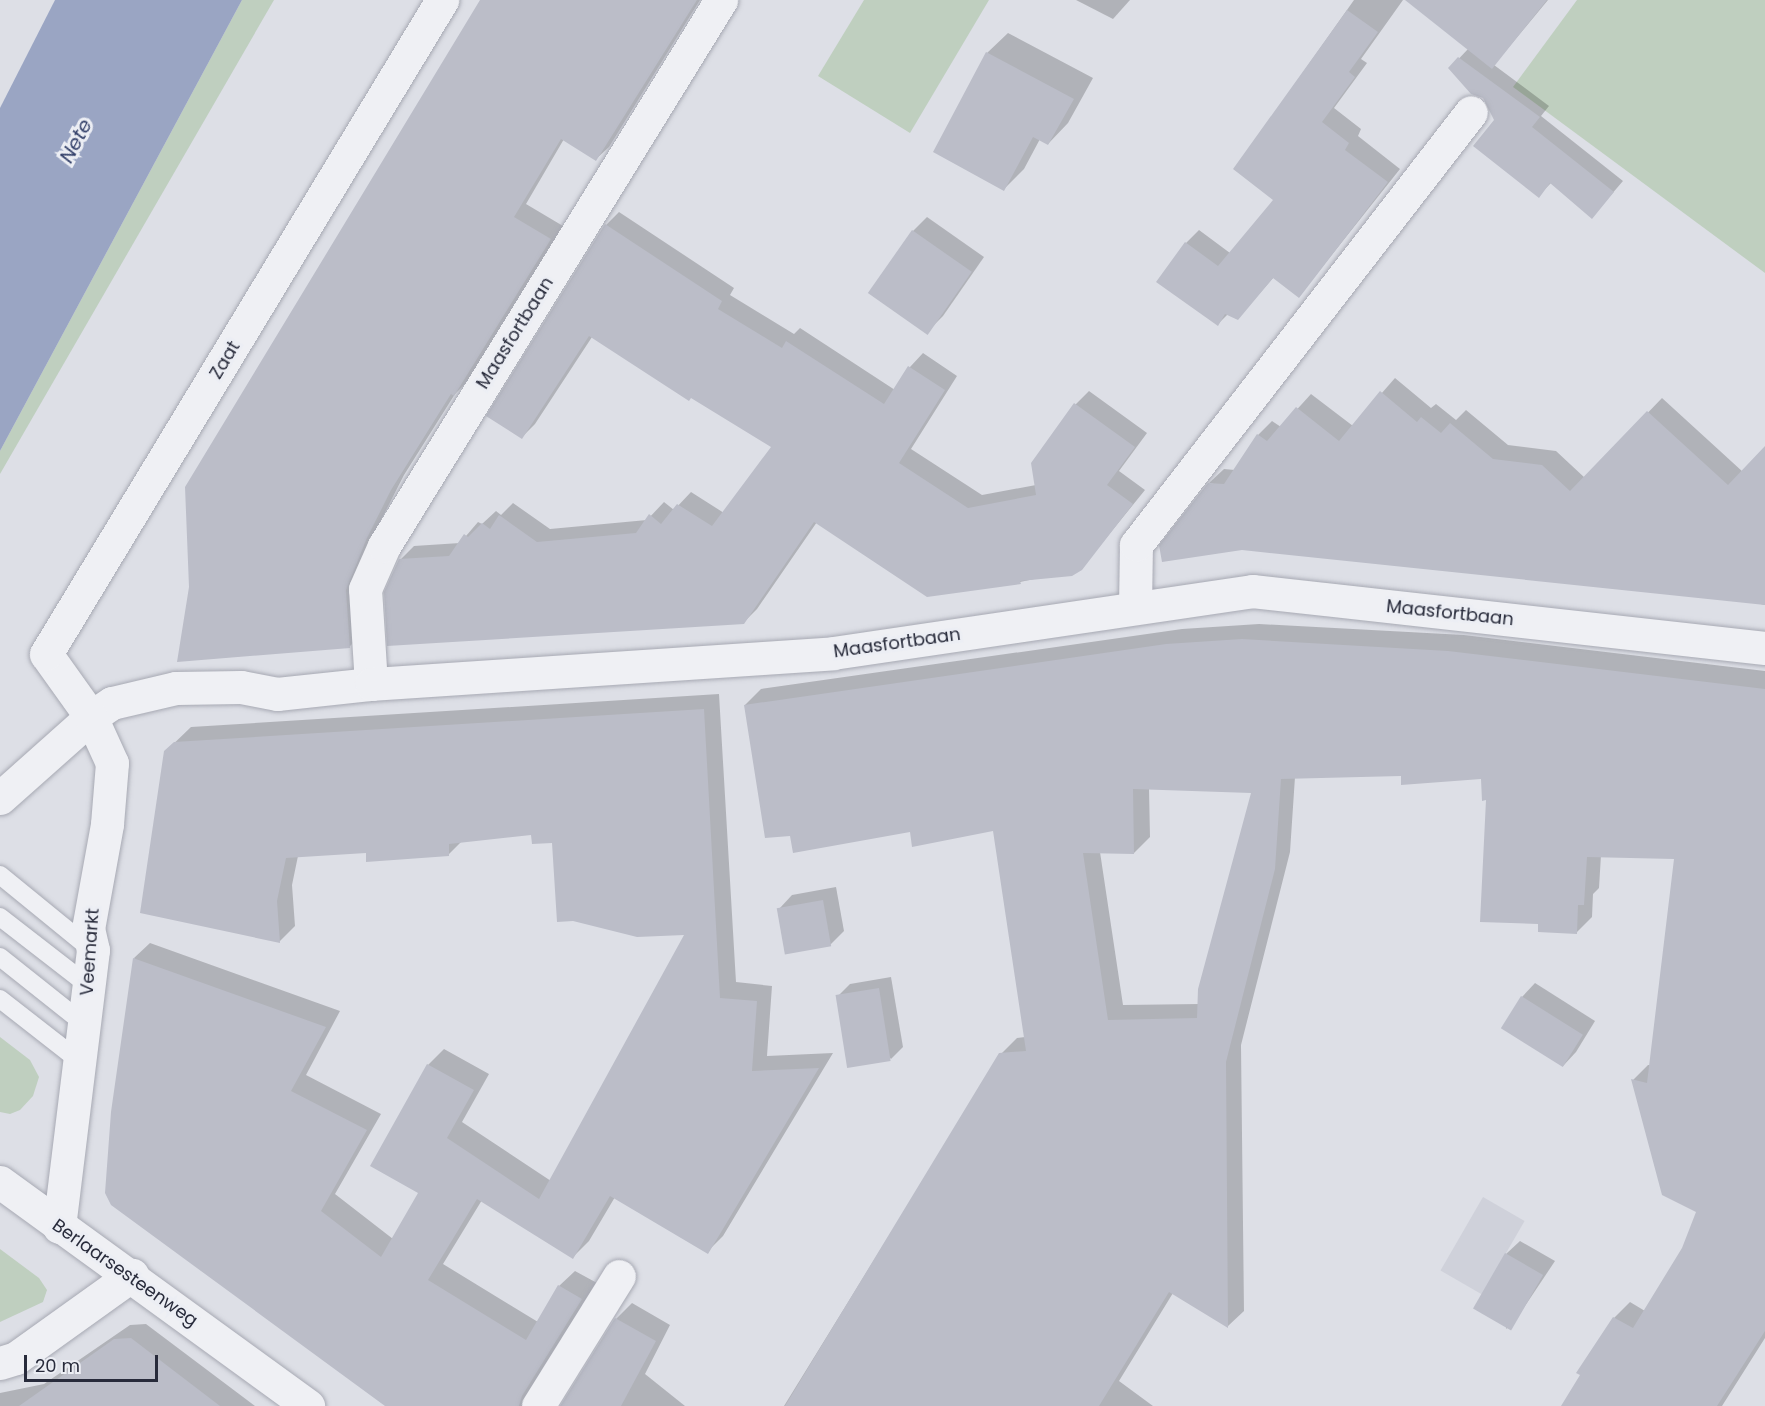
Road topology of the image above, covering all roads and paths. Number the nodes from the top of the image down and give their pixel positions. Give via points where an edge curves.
1 (442, 0) edge
2 (721, 0) edge
3 (1471, 112) dead end
4 (1135, 607) junction
5 (1765, 648) edge
6 (371, 684) junction
7 (91, 717) junction
8 (0, 798) edge
9 (0, 875) edge
10 (0, 917) edge
11 (93, 950) junction
12 (0, 957) edge
13 (89, 986) junction
14 (0, 999) edge
15 (83, 1023) junction
16 (78, 1060) junction
17 (0, 1182) edge
18 (58, 1227) junction
19 (132, 1275) junction
20 (619, 1275) dead end
21 (0, 1363) edge
22 (308, 1406) edge
23 (538, 1406) edge

1 - 7 street, Zaat via 46,654
2 - 6 street, Maasfortbaan via 384,546 365,589
3 - 4 street via 1136,545
4 - 5 street, Maasfortbaan via 1252,591
4 - 6 street, Maasfortbaan via 833,653
6 - 7 street, Maasfortbaan via 277,694 241,687 176,688 112,703
7 - 8 street, Maasfortbaan
7 - 11 street, Veemarkt via 112,763 107,824 88,929
9 - 11 lane
10 - 13 lane
11 - 13 street, Veemarkt
12 - 15 lane
13 - 15 street, Veemarkt
14 - 16 lane
15 - 16 street, Veemarkt
16 - 18 street, Veemarkt
17 - 18 street, Berlaarsesteenweg
18 - 19 street, Berlaarsesteenweg
19 - 21 street via 16,1358
19 - 22 street, Berlaarsesteenweg
20 - 23 street

